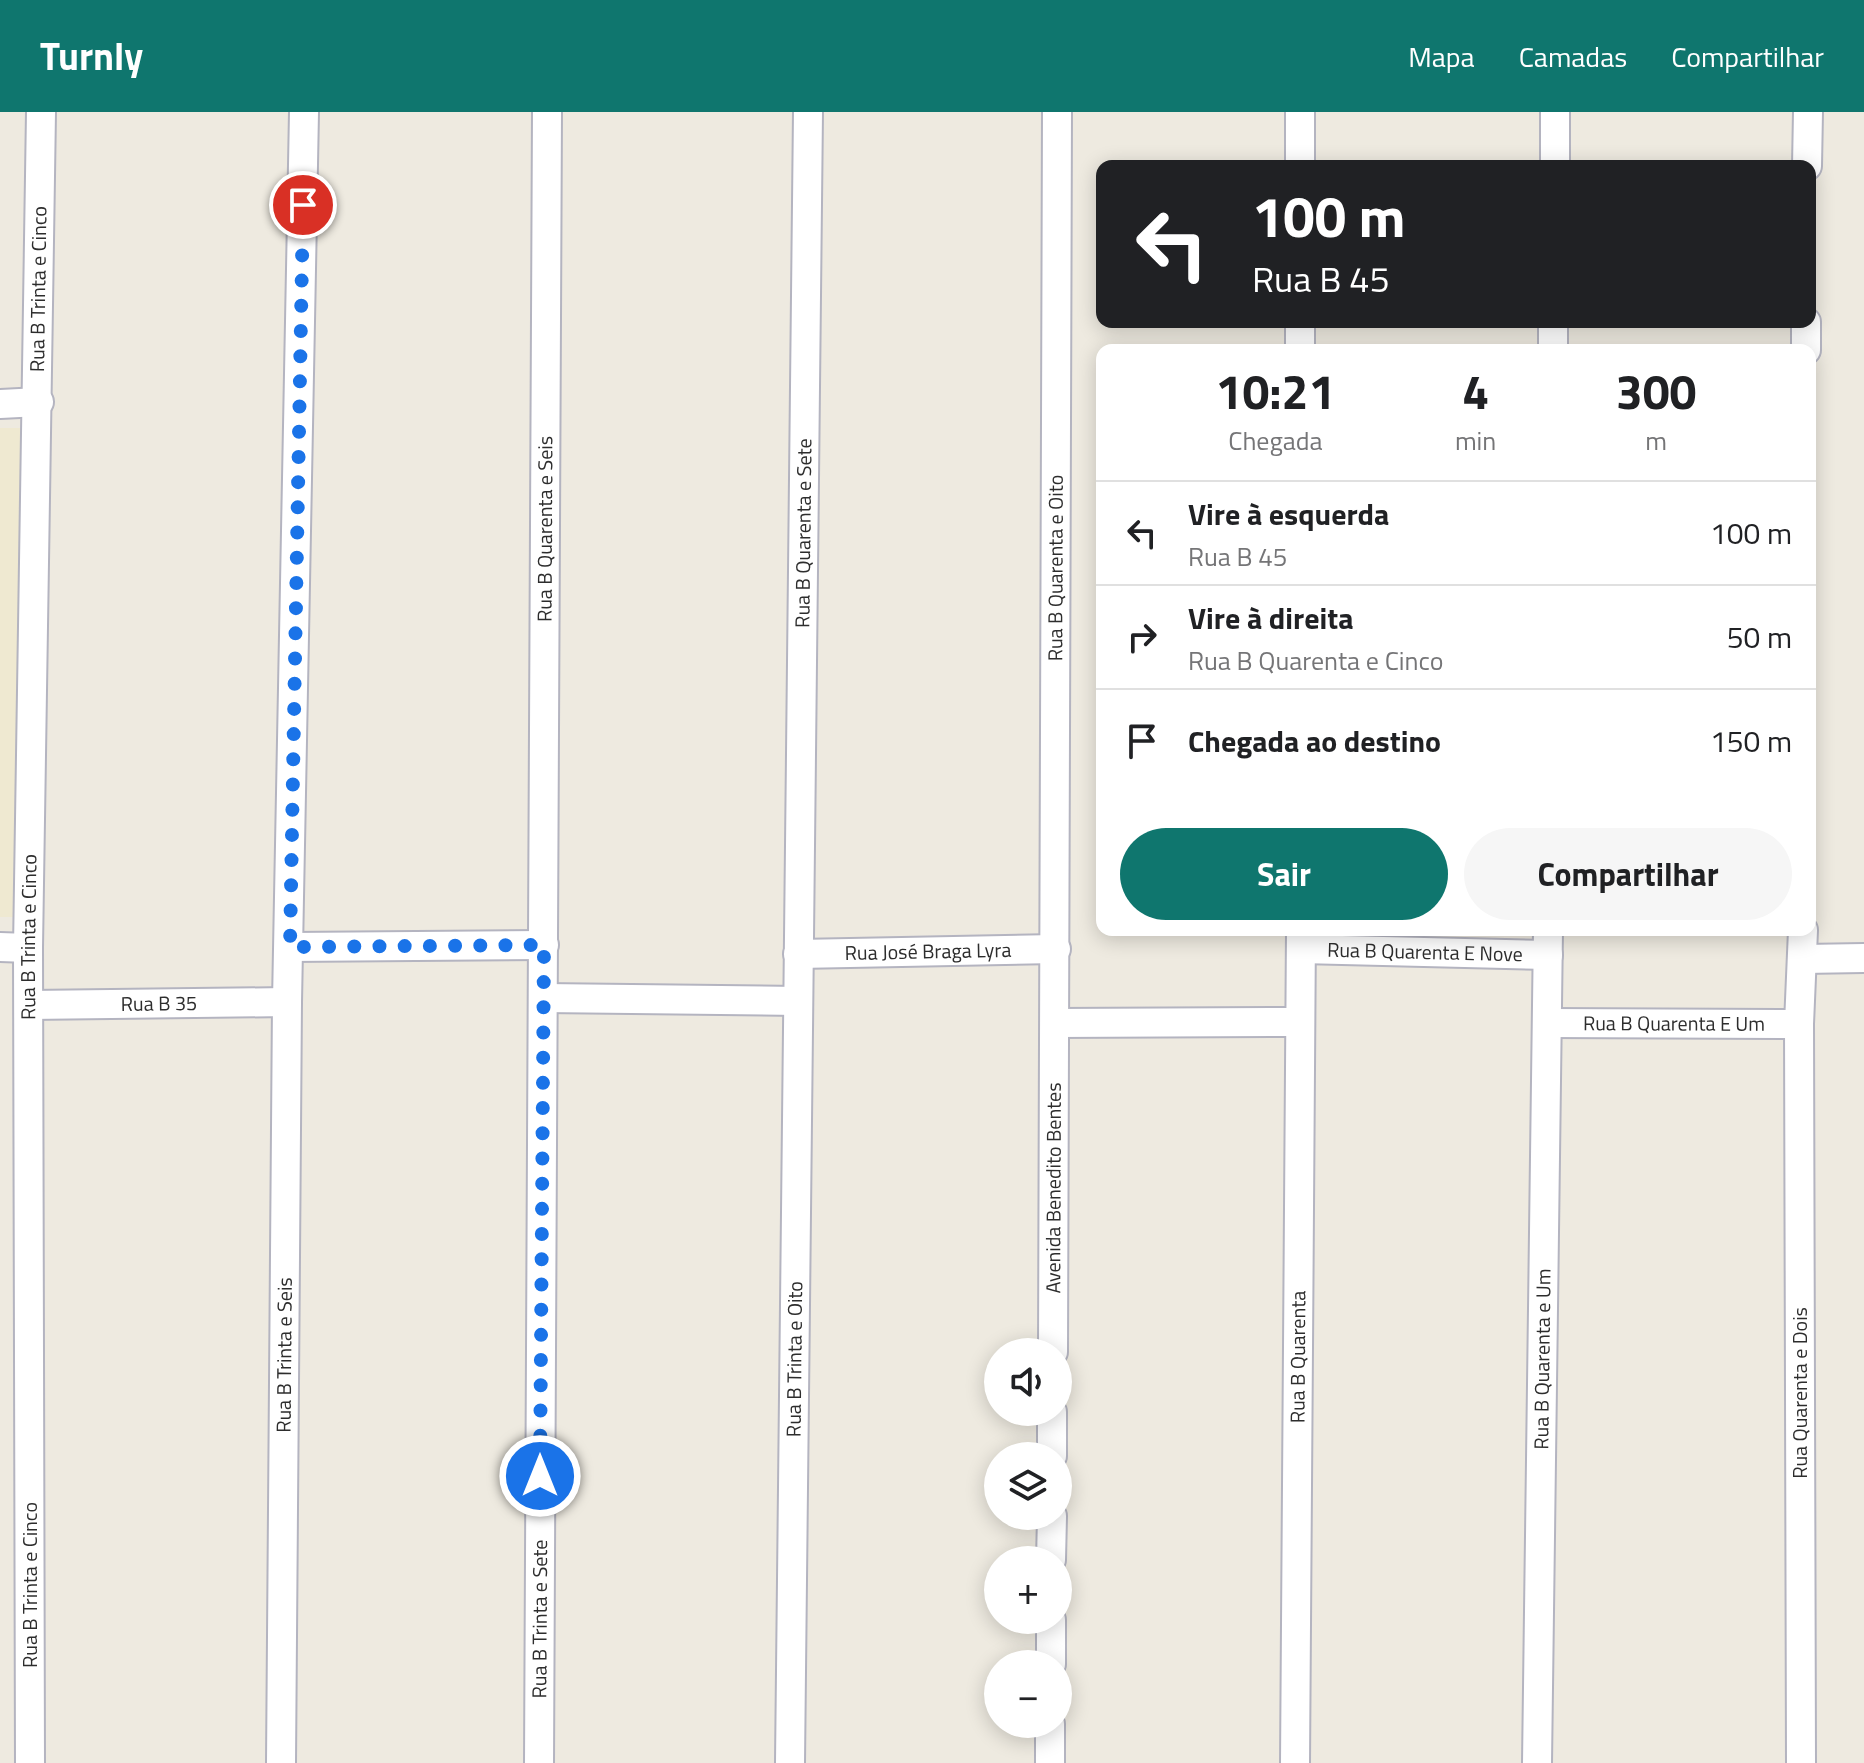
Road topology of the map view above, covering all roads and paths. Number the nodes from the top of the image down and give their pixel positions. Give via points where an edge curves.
1 (41, 112) edge
2 (304, 112) edge
3 (547, 112) edge
4 (808, 112) edge
5 (1057, 112) edge
6 (1300, 112) edge
7 (1555, 112) edge
8 (1808, 112) edge
9 (1300, 160) edge
10 (1555, 160) edge
11 (1807, 160) edge
12 (39, 402) junction
13 (0, 404) edge
14 (1803, 936) edge
15 (1301, 940) edge
16 (1548, 943) edge
17 (544, 945) junction
18 (290, 947) junction
19 (14, 948) edge
20 (1056, 949) junction
21 (798, 954) junction
22 (1864, 958) edge
23 (1803, 959) junction
24 (543, 998) junction
25 (798, 1001) junction
26 (287, 1002) junction
27 (29, 1005) junction
28 (1300, 1022) junction
29 (1055, 1023) junction
30 (1548, 1023) junction
31 (1799, 1024) junction
32 (1053, 1338) edge
33 (1050, 1738) edge
34 (30, 1763) edge
35 (281, 1763) edge
36 (539, 1763) edge
37 (790, 1763) edge
38 (1050, 1763) edge
39 (1295, 1763) edge
40 (1537, 1763) edge
41 (1801, 1763) edge

1 - 12 street, Rua B Trinta e Cinco
2 - 18 street, Rua B Trinta e Seis
3 - 17 street, Rua B Quarenta e Seis
4 - 21 street, Rua B Quarenta e Sete
5 - 20 street, Rua B Quarenta e Oito
6 - 9 street
7 - 10 street
8 - 11 street
12 - 13 street
12 - 19 street, Rua B Trinta e Cinco
14 - 23 street, Rua Quarenta e Dois
15 - 16 street, Rua B Quarenta E Nove
15 - 28 street, Rua B Quarenta
16 - 30 street, Rua B Quarenta e Um
17 - 18 street
17 - 24 street, Rua B Trinta e Sete
18 - 26 street, Rua B Trinta e Seis
19 - 27 street, Rua B Trinta e Cinco
20 - 21 street, Rua José Braga Lyra
20 - 29 street, Rua B Quarenta e Oito
21 - 25 street, Rua B Trinta e Oito
22 - 23 street
23 - 31 street, Rua Quarenta e Dois
24 - 25 street
24 - 36 street, Rua B Trinta e Sete
25 - 37 street, Rua B Trinta e Oito
26 - 27 street, Rua B 35
26 - 35 street, Rua B Trinta e Seis
27 - 34 street, Rua B Trinta e Cinco
28 - 29 street
28 - 39 street, Rua B Quarenta
29 - 32 street, Avenida Benedito Bentes
30 - 31 street, Rua B Quarenta E Um
30 - 40 street, Rua B Quarenta e Um
31 - 41 street, Rua Quarenta e Dois
33 - 38 street

